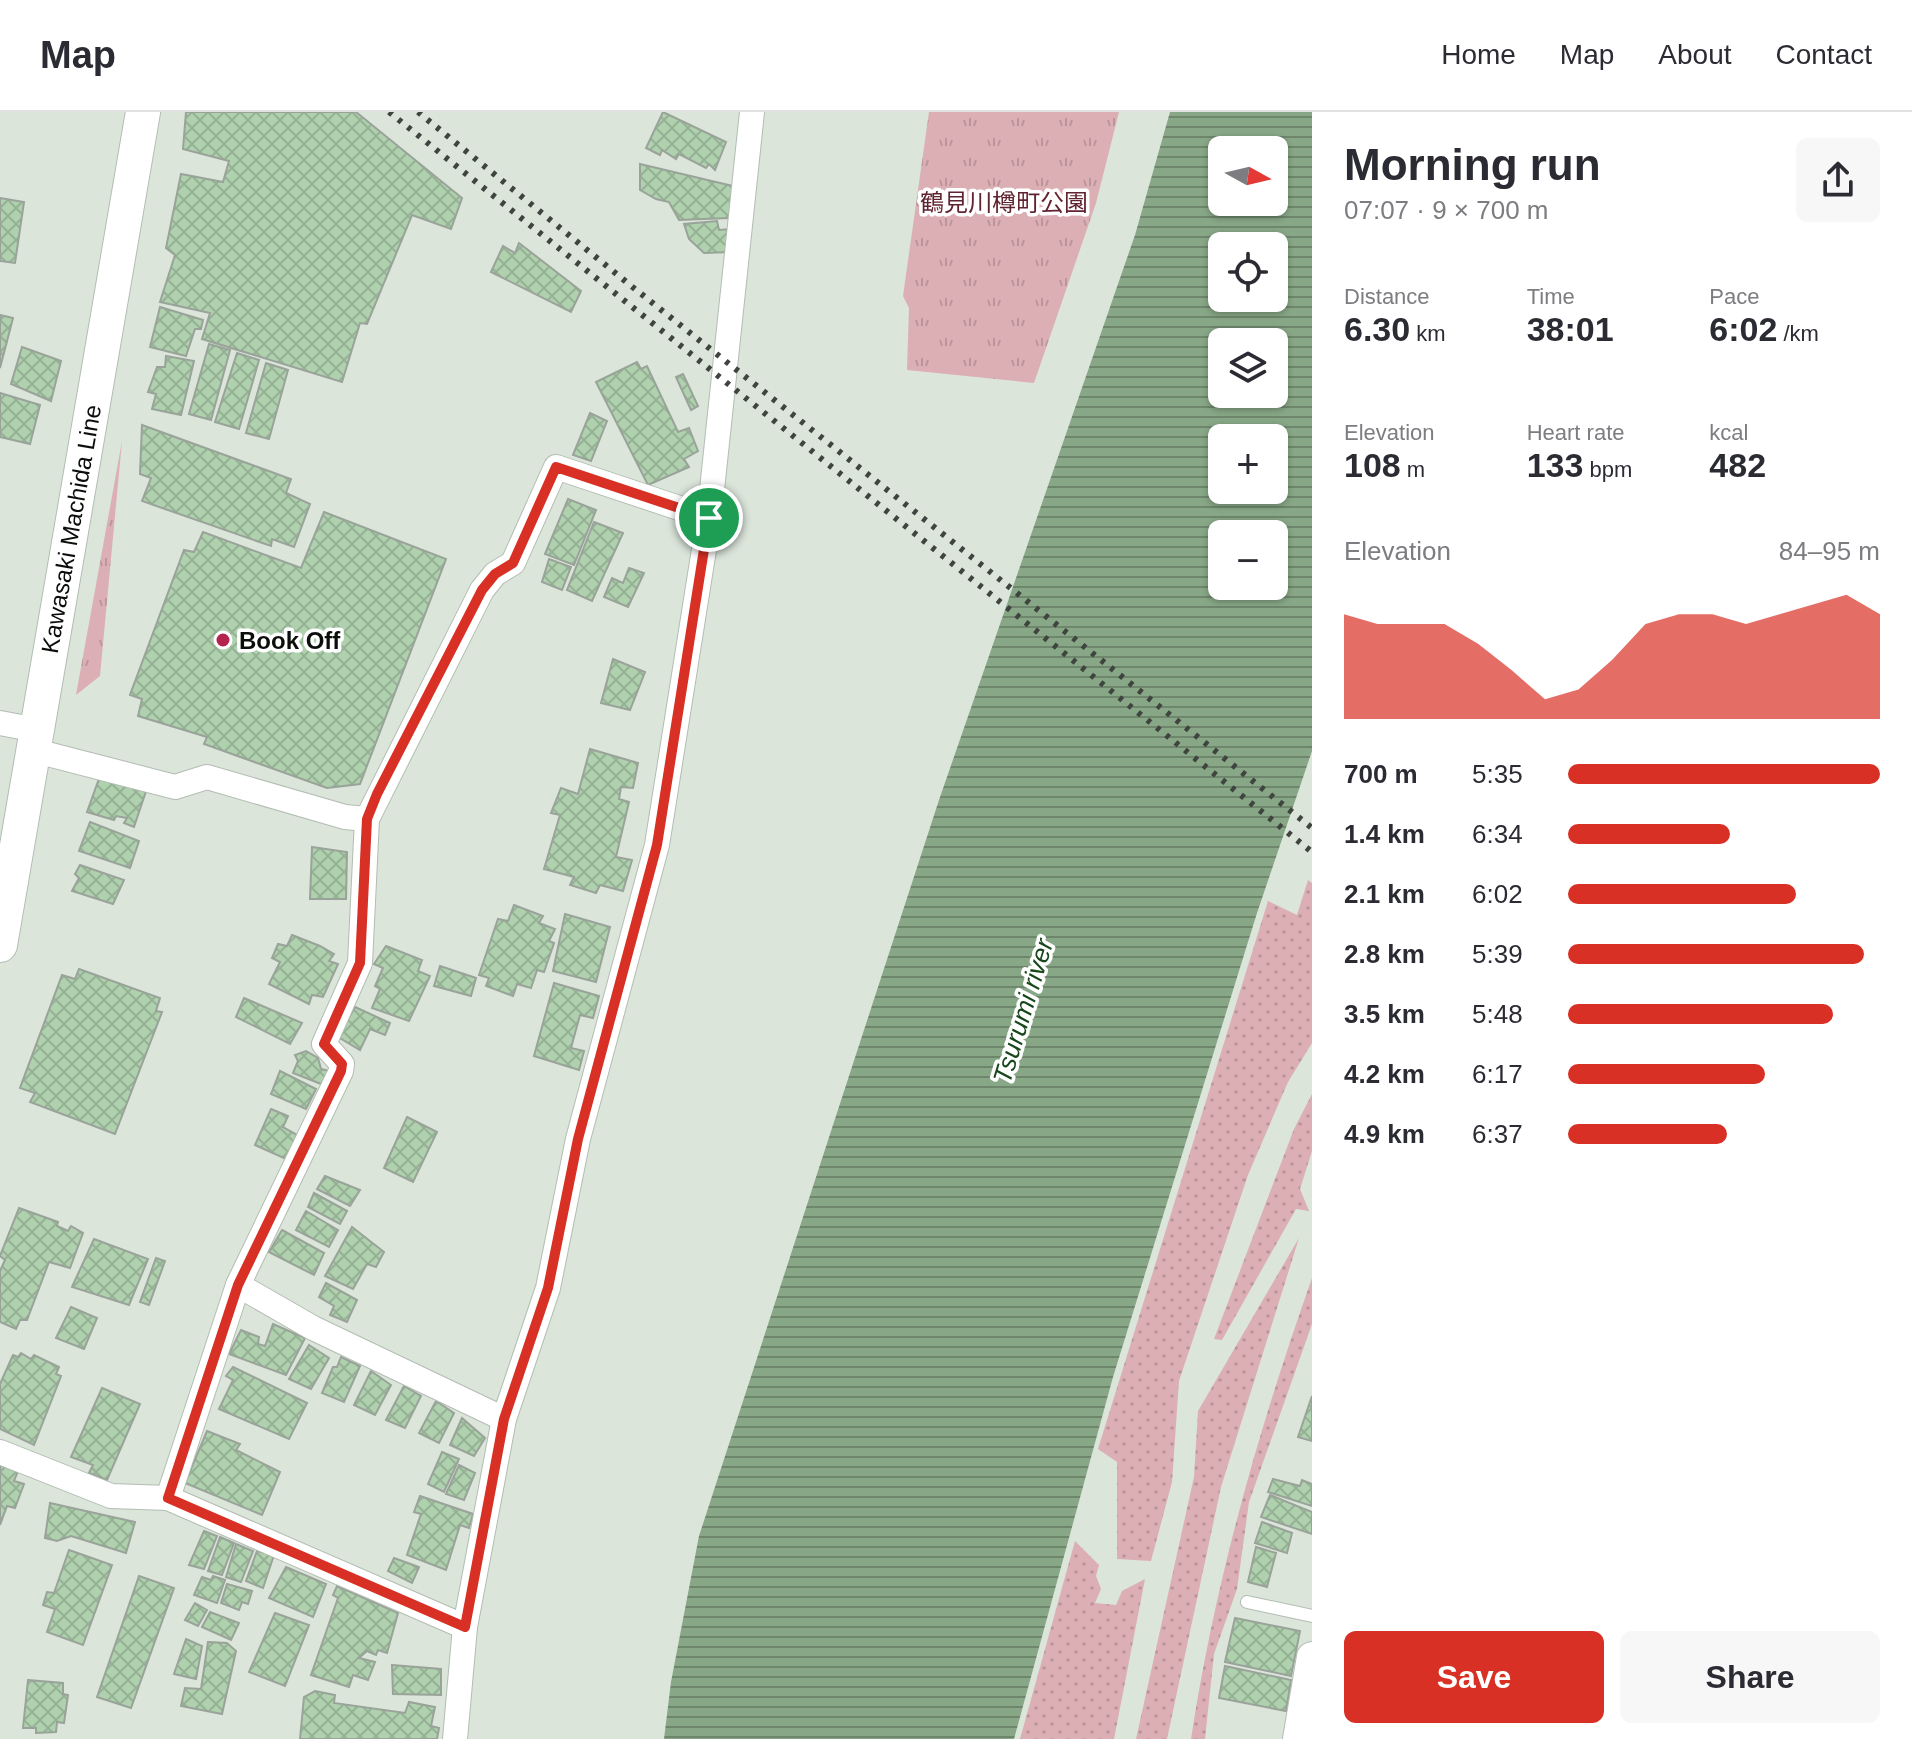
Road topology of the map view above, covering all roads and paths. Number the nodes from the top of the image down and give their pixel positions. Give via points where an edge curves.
1 (143, 112) edge
2 (752, 112) edge
3 (709, 518) junction
4 (0, 723) edge
5 (34, 740) junction
6 (367, 819) junction
7 (0, 945) edge
8 (238, 1285) junction
9 (504, 1419) junction
10 (0, 1452) edge
11 (168, 1498) junction
12 (1247, 1602) dead end
13 (1312, 1616) edge
14 (465, 1627) junction
15 (1312, 1657) edge
16 (455, 1739) edge
17 (1298, 1739) edge

1 - 5 main road, Kawasaki Machida Line
2 - 3 street
3 - 6 street via 556,467 513,563 482,590
3 - 9 street via 657,845 578,1139 548,1288
4 - 5 street
5 - 6 street via 175,787 207,777
5 - 7 main road, Kawasaki Machida Line
6 - 8 street via 360,963 324,1044 342,1064 341,1071
8 - 9 street via 313,1328
8 - 11 street
9 - 14 street
10 - 11 street via 111,1496
11 - 14 street
12 - 13 lane
14 - 16 street
15 - 17 street

